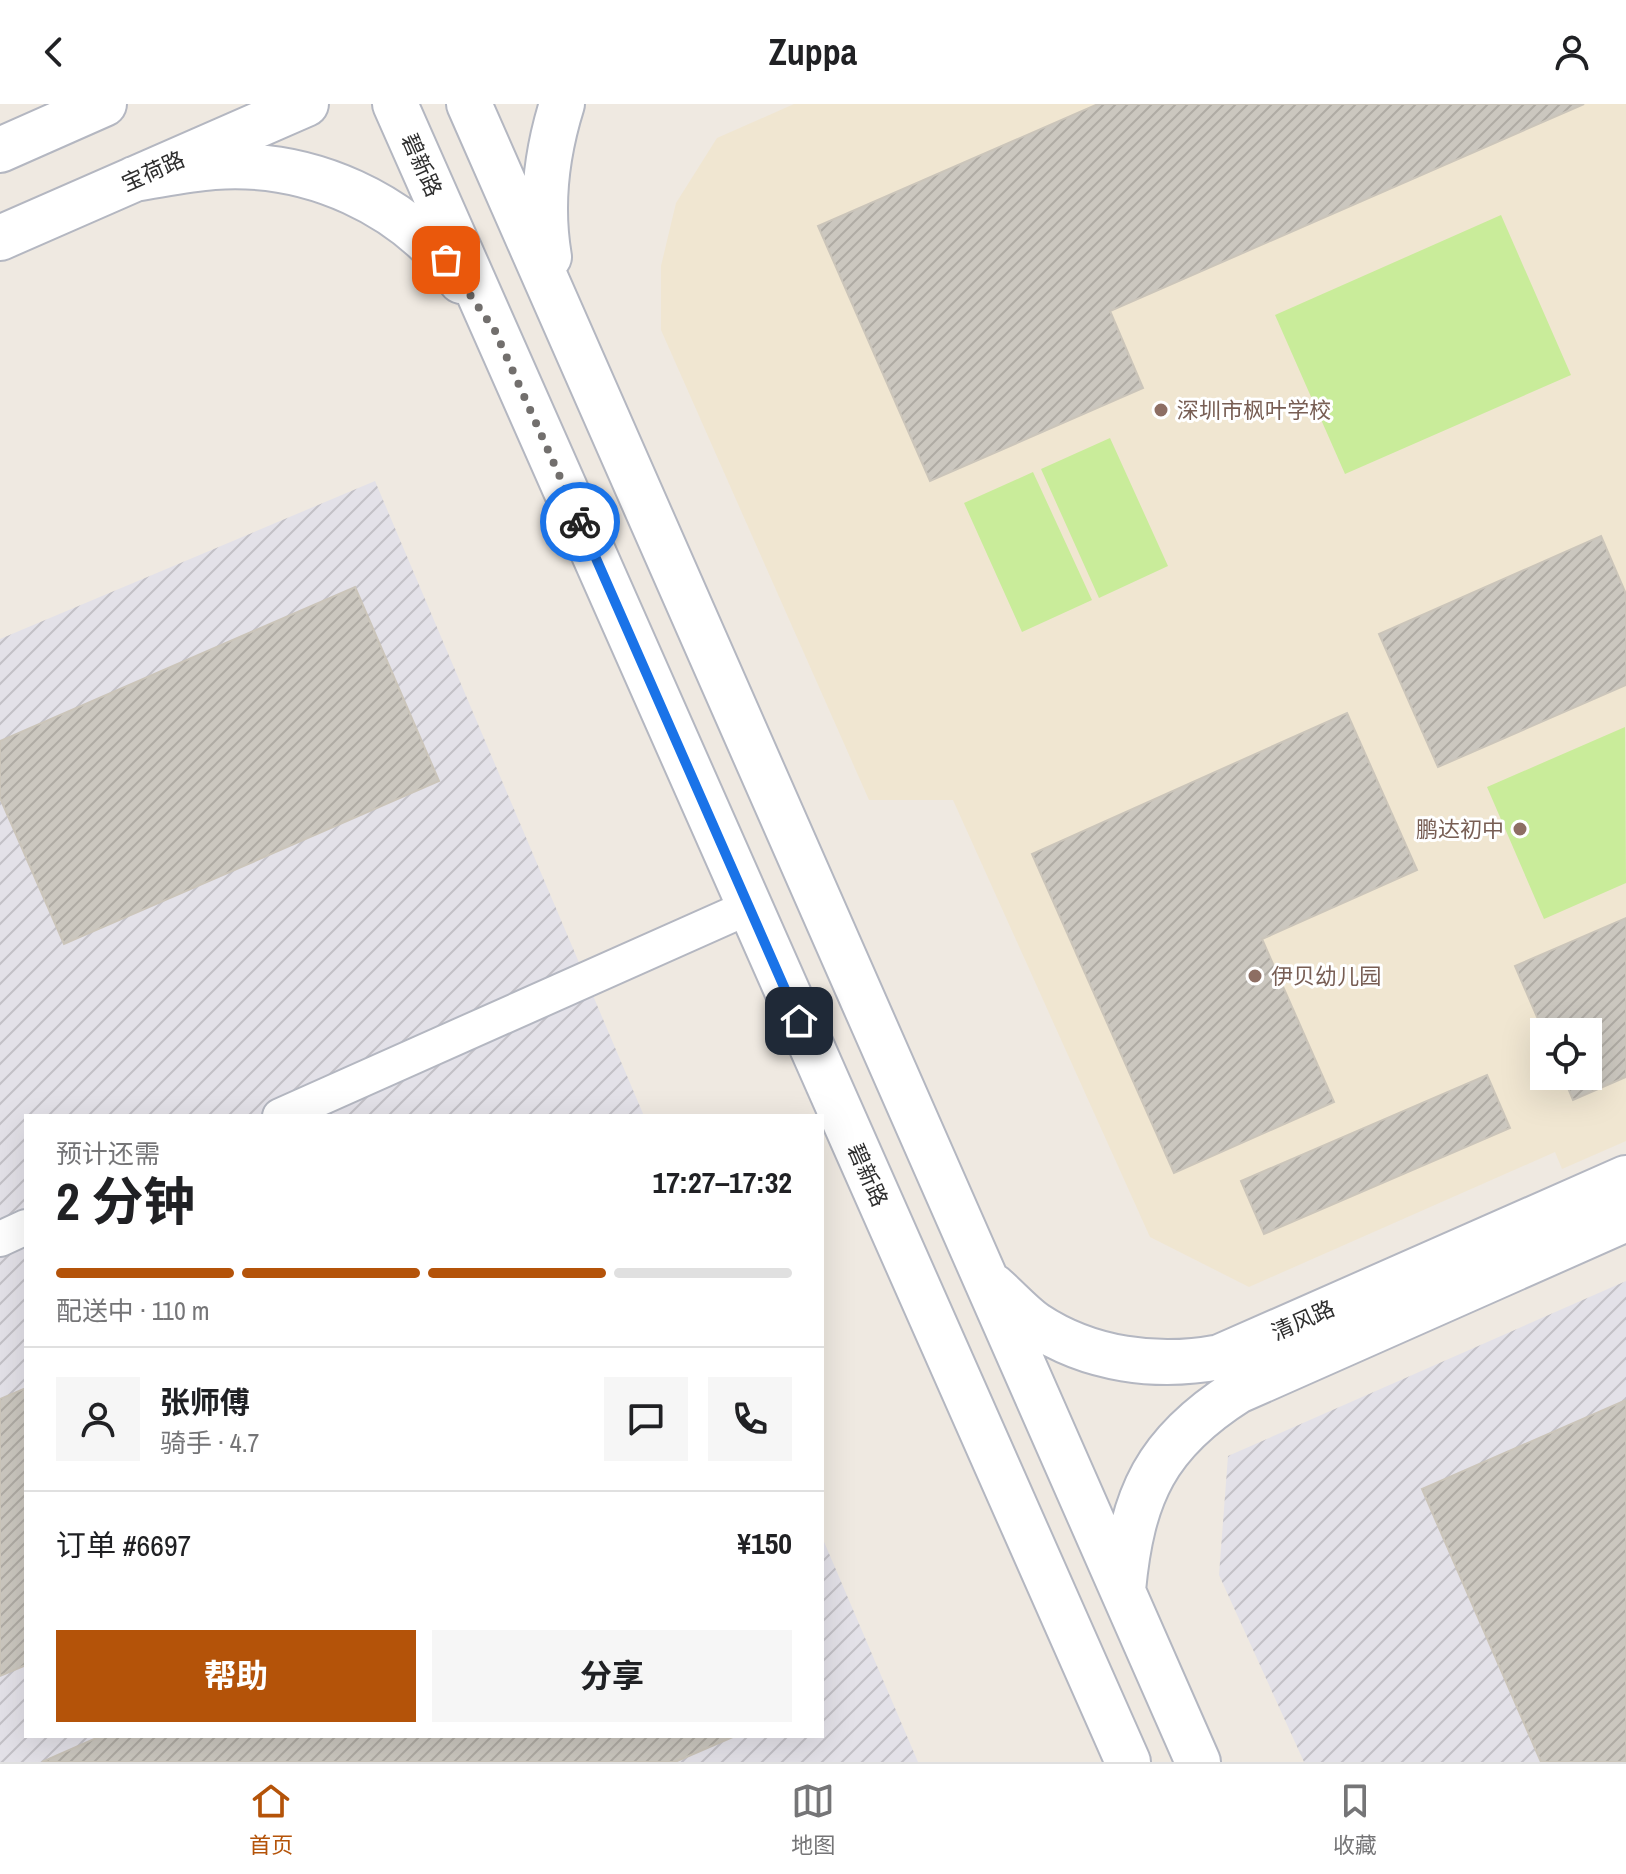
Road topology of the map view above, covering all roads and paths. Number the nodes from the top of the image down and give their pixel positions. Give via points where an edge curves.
1 (104, 104) edge
2 (306, 104) edge
3 (395, 104) edge
4 (469, 104) edge
5 (562, 104) edge
6 (0, 150) edge
7 (134, 179) junction
8 (0, 238) edge
9 (558, 307) junction
10 (495, 331) junction
11 (633, 478) junction
12 (575, 512) junction
13 (749, 907) junction
14 (284, 1114) edge
15 (1626, 1178) edge
16 (1626, 1219) edge
17 (24, 1228) edge
18 (0, 1239) edge
19 (984, 1278) junction
20 (1123, 1592) junction
21 (1128, 1762) edge
22 (1198, 1762) edge

1 - 6 main road
2 - 7 main road, 宝荷路
3 - 10 main road, 碧新路
4 - 9 main road
5 - 9 main road via 548,147 543,221
7 - 8 main road, 宝荷路
7 - 10 main road via 215,167 286,171 353,190 400,218 446,260
9 - 11 main road
10 - 12 main road, 碧新路
11 - 12 main road via 600,454 578,463
11 - 19 main road
12 - 13 main road, 碧新路
13 - 14 street
13 - 21 main road, 碧新路
15 - 19 main road, 清风路 via 1220,1357 1180,1365 1133,1361 1083,1348 1035,1323
16 - 20 main road, 清风路 via 1238,1391 1200,1415 1167,1451 1142,1493 1128,1537
17 - 18 street
19 - 20 main road
20 - 22 main road

